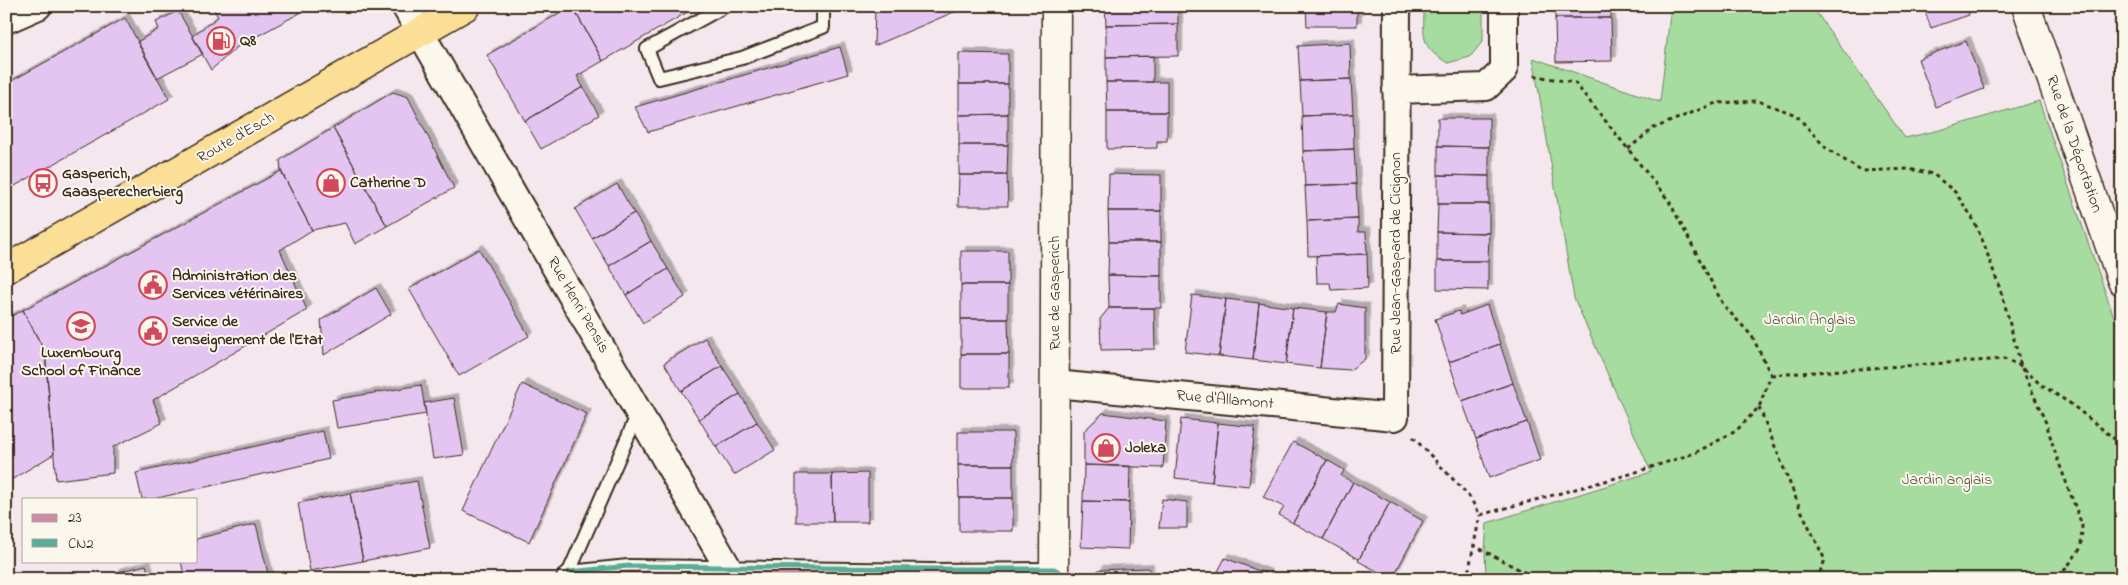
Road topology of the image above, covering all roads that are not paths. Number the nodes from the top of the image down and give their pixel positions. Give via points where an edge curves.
1 (38, 6) edge
2 (406, 6) edge
3 (466, 6) edge
4 (725, 6) edge
5 (823, 6) edge
6 (1056, 6) edge
7 (1397, 6) edge
8 (1504, 6) edge
9 (2026, 6) edge
10 (6, 20) edge
11 (420, 32) junction
12 (1396, 90) junction
13 (6, 269) edge
14 (2122, 281) edge
15 (1055, 384) junction
16 (639, 411) junction
17 (1395, 417) joint
18 (731, 576) edge
19 (1054, 577) edge
20 (566, 579) edge
21 (570, 579) edge

1 - 10 street
2 - 11 street, Rue Henri Pensis
3 - 11 main road, Route d'Esch
4 - 5 lane via 647,49 659,78 742,58 823,27
6 - 15 street, Rue de Gasperich
7 - 12 street, Rue Jean-Gaspard de Cicignon
8 - 12 street via 1504,70 1486,87
9 - 14 street, Rue de la Déportation
11 - 13 main road, Route d'Esch
11 - 16 street, Rue Henri Pensis
12 - 17 street, Rue Jean-Gaspard de Cicignon
15 - 17 street, Rue d'Allamont
15 - 19 street, Rue de Gasperich
16 - 18 street, Rue Henri Pensis
16 - 20 lane
18 - 19 street
18 - 21 street via 629,573

